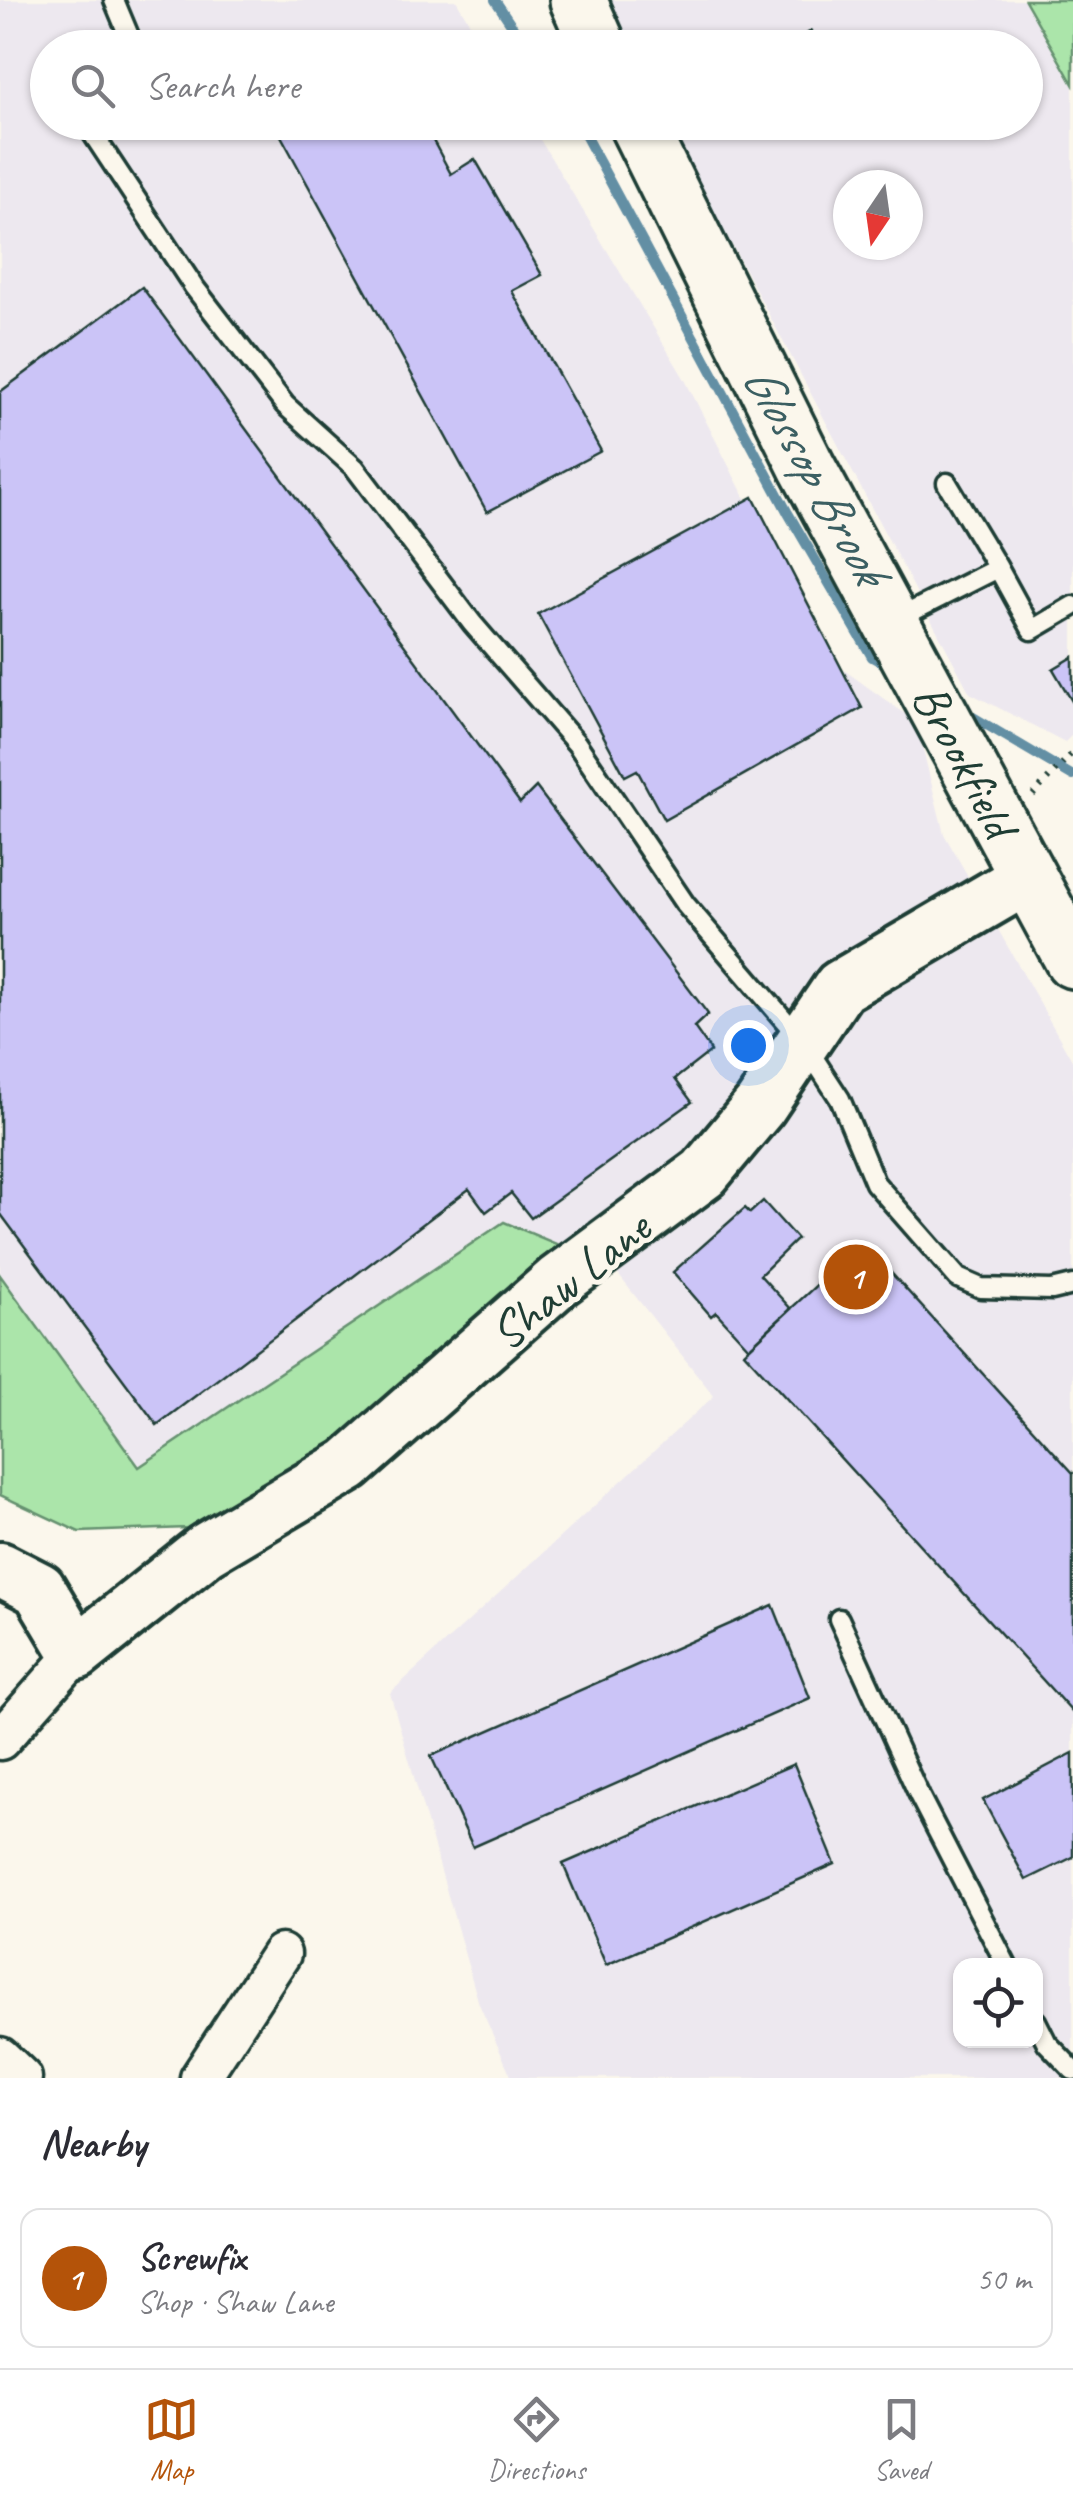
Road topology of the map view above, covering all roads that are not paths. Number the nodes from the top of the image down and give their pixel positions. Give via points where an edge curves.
1 (114, 0) edge
2 (578, 0) edge
3 (126, 30) edge
4 (591, 30) edge
5 (97, 140) edge
6 (645, 140) edge
7 (948, 483) dead end
8 (998, 568) junction
9 (1073, 606) edge
10 (913, 659) junction
11 (1028, 877) junction
12 (1073, 960) edge
13 (803, 1042) junction
14 (1073, 1285) edge
15 (0, 1570) edge
16 (840, 1619) dead end
17 (77, 1653) junction
18 (0, 1740) edge
19 (281, 1954) dead end
20 (1003, 1958) edge
21 (1043, 2036) edge
22 (0, 2057) edge
23 (1073, 2070) edge
24 (22, 2078) edge
25 (200, 2078) edge

1 - 3 lane
2 - 4 main road
5 - 13 lane via 194,288 285,405 354,468 577,744 685,904
6 - 10 main road, Brookfield via 807,466
7 - 8 lane
8 - 9 lane via 1032,630
8 - 10 lane
10 - 11 main road, Brookfield
11 - 12 main road, Brookfield
11 - 13 street, Shaw Lane via 840,987
13 - 14 lane via 840,1099 874,1182 958,1278 981,1288
13 - 17 street, Shaw Lane via 704,1173 557,1282 349,1465 208,1549
15 - 17 street via 39,1590
16 - 20 lane
17 - 18 street
19 - 25 street
21 - 23 lane
22 - 24 street

